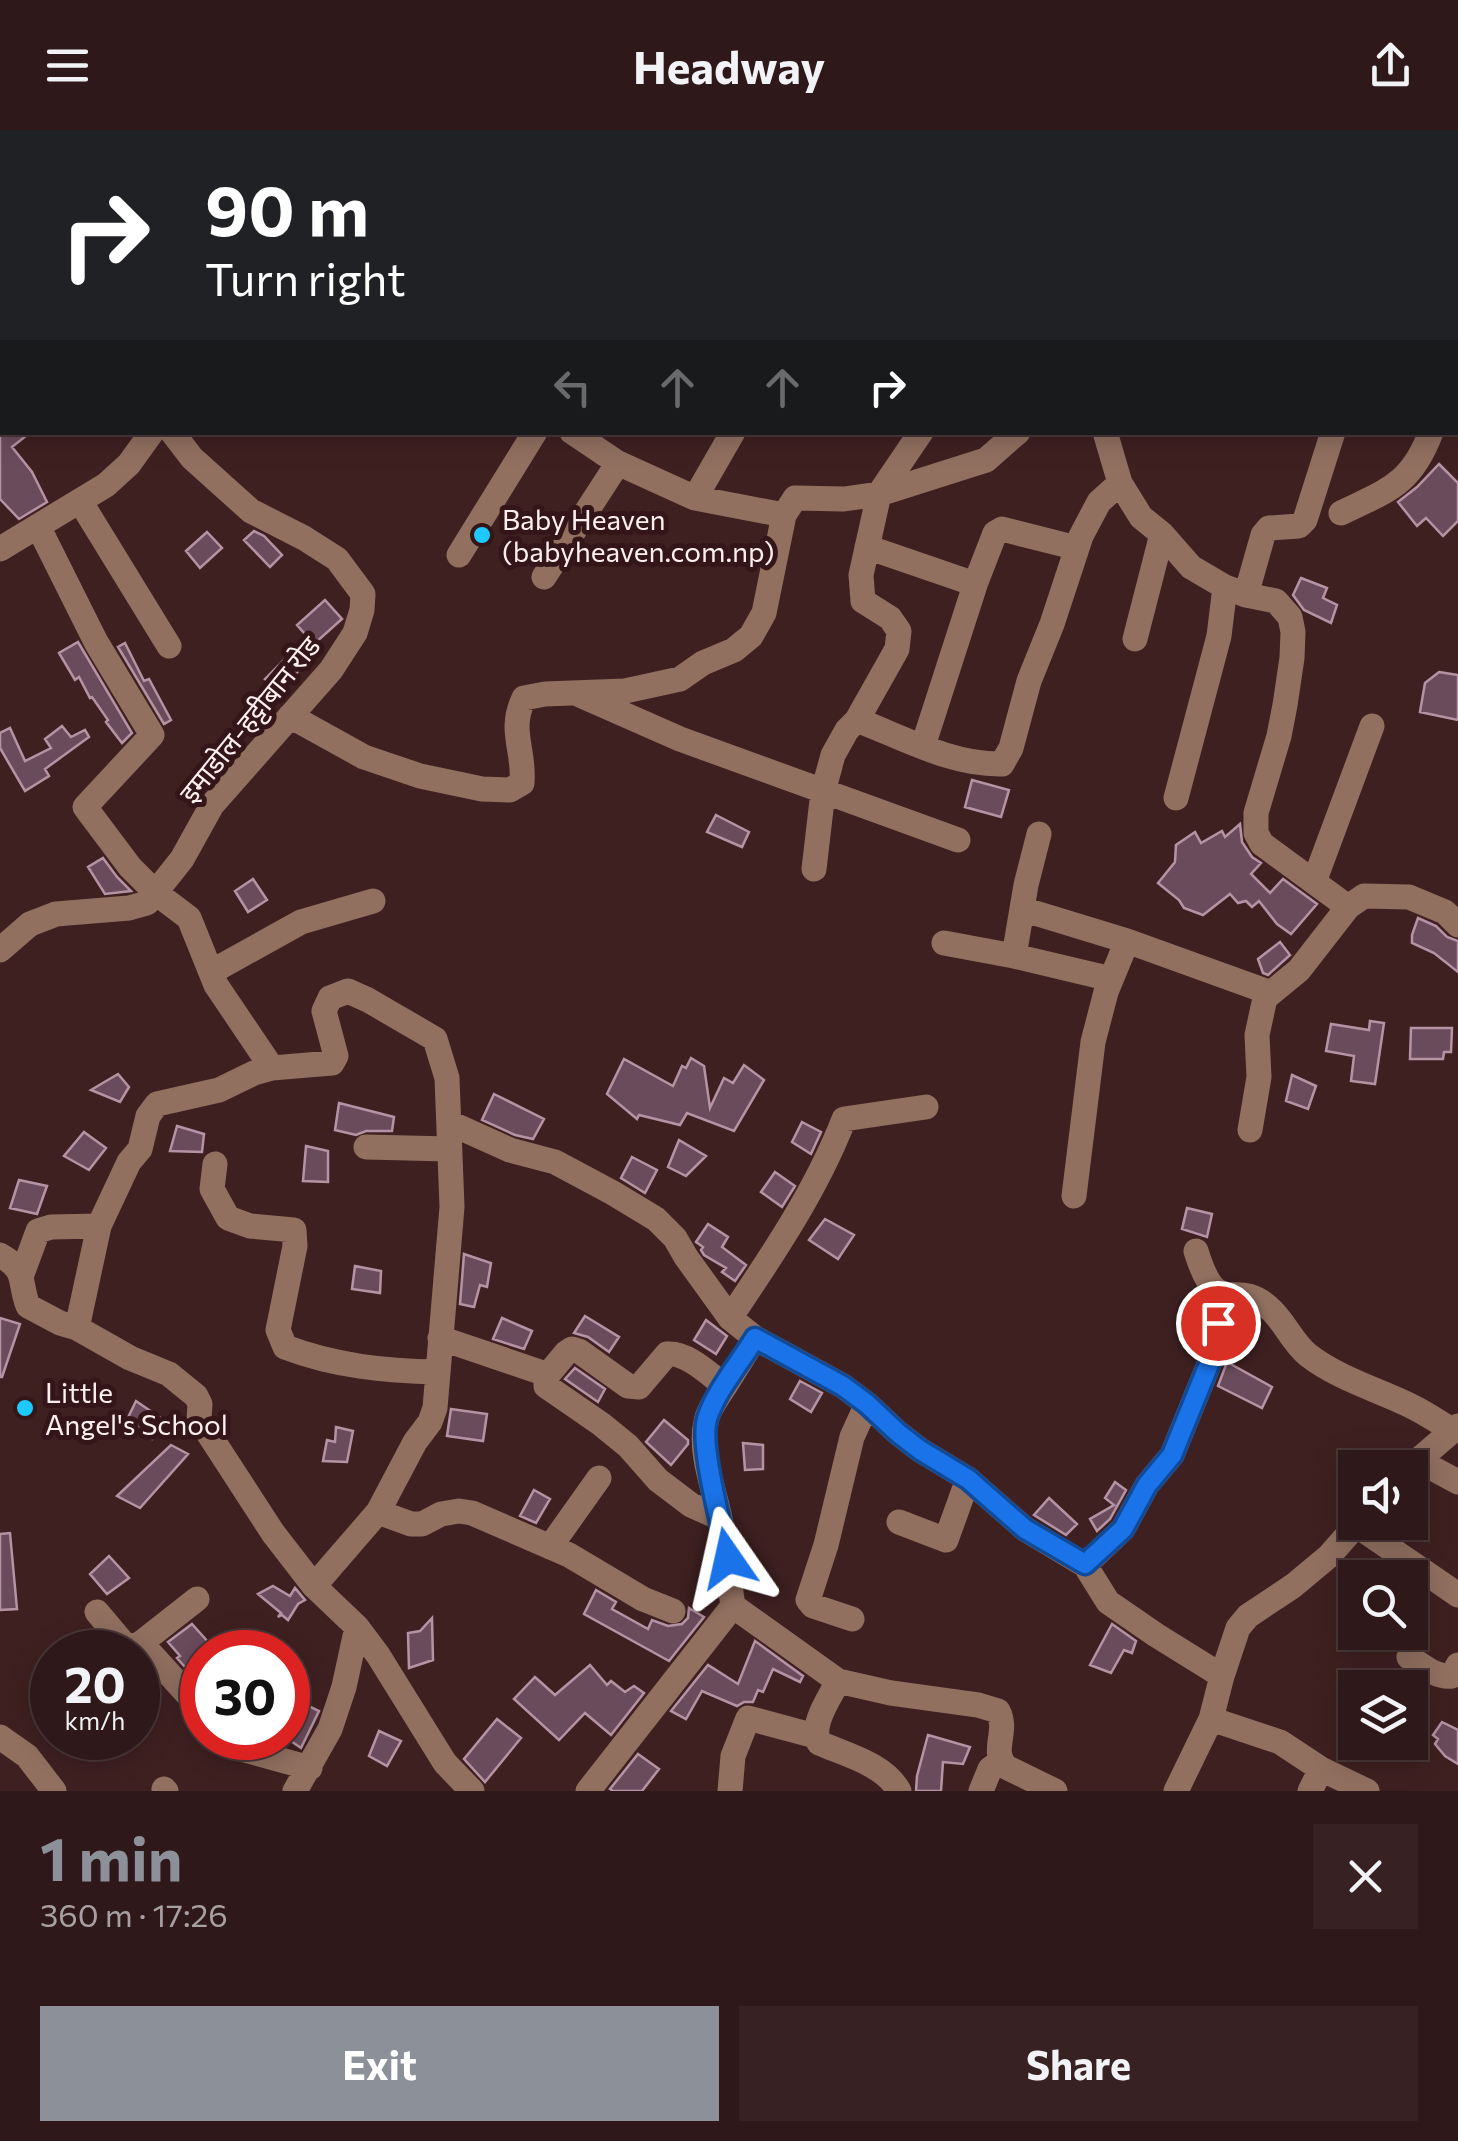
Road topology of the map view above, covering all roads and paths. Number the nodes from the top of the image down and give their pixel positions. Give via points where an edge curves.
1 (150, 435) edge
2 (174, 435) edge
3 (533, 435) edge
4 (576, 435) edge
5 (731, 435) edge
6 (919, 435) edge
7 (1015, 435) edge
8 (1106, 435) edge
9 (1333, 435) edge
10 (1430, 435) edge
11 (618, 464) junction
12 (1120, 483) junction
13 (879, 494) junction
14 (696, 498) junction
15 (80, 501) junction
16 (1341, 514) dead end
17 (784, 515) junction
18 (38, 526) junction
19 (1162, 534) junction
20 (867, 548) junction
21 (1076, 548) junction
22 (0, 549) edge
23 (459, 555) dead end
24 (544, 577) dead end
25 (976, 582) junction
26 (1236, 590) junction
27 (1135, 639) dead end
28 (169, 646) dead end
29 (576, 692) junction
30 (290, 716) junction
31 (858, 720) junction
32 (1372, 726) dead end
33 (923, 746) junction
34 (823, 792) junction
35 (1176, 798) dead end
36 (1038, 834) dead end
37 (958, 840) dead end
38 (814, 869) dead end
39 (1314, 882) junction
40 (156, 893) junction
41 (373, 901) dead end
42 (1348, 907) junction
43 (1022, 909) junction
44 (1458, 925) edge
45 (1127, 941) junction
46 (944, 944) dead end
47 (0, 950) edge
48 (1014, 956) junction
49 (211, 972) junction
50 (1111, 980) junction
51 (1271, 993) junction
52 (272, 1068) junction
53 (926, 1107) dead end
54 (1250, 1130) dead end
55 (450, 1136) junction
56 (366, 1147) dead end
57 (215, 1164) dead end
58 (1074, 1196) dead end
59 (99, 1226) junction
60 (1196, 1251) dead end
61 (0, 1255) edge
62 (22, 1274) junction
63 (1223, 1295) junction
64 (730, 1318) junction
65 (77, 1328) junction
66 (440, 1338) junction
67 (755, 1338) junction
68 (438, 1372) junction
69 (546, 1377) junction
70 (725, 1386) junction
71 (867, 1404) junction
72 (1456, 1428) edge
73 (1428, 1451) edge
74 (1428, 1470) edge
75 (599, 1478) dead end
76 (968, 1479) junction
77 (1458, 1482) edge
78 (378, 1512) junction
79 (720, 1518) junction
80 (899, 1522) dead end
81 (1344, 1540) edge
82 (1380, 1540) edge
83 (550, 1547) junction
84 (1085, 1564) junction
85 (314, 1586) junction
86 (1458, 1595) edge
87 (197, 1599) dead end
88 (733, 1606) junction
89 (673, 1611) dead end
90 (97, 1612) dead end
91 (852, 1619) dead end
92 (357, 1627) junction
93 (112, 1630) edge
94 (158, 1630) edge
95 (1408, 1657) dead end
96 (1458, 1664) edge
97 (160, 1665) edge
98 (1222, 1676) junction
99 (838, 1680) junction
100 (180, 1686) edge
101 (1212, 1720) junction
102 (815, 1736) junction
103 (0, 1737) edge
104 (281, 1760) edge
105 (1000, 1762) junction
106 (310, 1768) junction
107 (1315, 1780) edge
108 (54, 1791) edge
109 (296, 1791) edge
110 (471, 1791) edge
111 (588, 1791) edge
112 (730, 1791) edge
113 (899, 1791) edge
114 (981, 1791) edge
115 (1055, 1791) edge
116 (1176, 1791) edge
117 (1366, 1791) edge

1 - 15 street via 106,486
2 - 30 street, इमाडोल-हट्टीबान रोड via 251,511 337,559 363,594 354,633
3 - 23 street
4 - 11 street
5 - 14 street
6 - 13 street
7 - 13 street via 986,460
8 - 12 street
9 - 26 street via 1305,520 1269,528
10 - 16 street via 1404,480
11 - 14 street
11 - 24 street
12 - 19 street via 1142,518
12 - 21 street via 1099,502
13 - 17 street via 795,498
13 - 20 street
14 - 17 street
15 - 18 street
15 - 28 street
17 - 29 street via 764,613 751,636 680,679 625,691
18 - 22 street
18 - 40 street via 152,735 86,807
19 - 26 street via 1191,567
19 - 27 street
20 - 25 street
20 - 31 street via 863,601 899,630 897,649
21 - 25 street via 1002,529
21 - 33 street via 1002,764 948,757
25 - 33 street
26 - 35 street
26 - 39 street via 1276,600 1290,617 1286,705 1256,833
29 - 30 street via 524,698 516,713 522,783 510,790 420,776 364,758
29 - 34 street
30 - 40 street, इमाडोल-हट्टीबान रोड via 212,805
31 - 33 street
31 - 34 street via 833,754
32 - 39 street
34 - 37 street
34 - 38 street
36 - 43 street
39 - 42 street
40 - 47 street via 130,908 56,914 30,924
40 - 49 street via 189,918
41 - 49 street via 301,922
42 - 44 street via 1364,896 1409,898
42 - 51 street via 1299,970
43 - 45 street
43 - 48 street
45 - 50 street
45 - 51 street
46 - 48 street
48 - 50 street
49 - 52 street
50 - 58 street via 1093,1042
51 - 54 street via 1257,1036 1259,1077
52 - 55 street via 332,1063 336,1056 324,1012 330,998 348,992 435,1039 447,1078
52 - 59 street via 219,1090 157,1104
53 - 64 street via 844,1119 804,1202
55 - 56 street
55 - 64 street via 555,1162 656,1218
55 - 66 street via 452,1207
57 - 68 street via 212,1189 228,1218 294,1230 278,1330 284,1347 376,1370
59 - 62 street via 38,1231
59 - 65 street
60 - 63 street via 1204,1278
61 - 62 street
62 - 65 street via 28,1306
63 - 72 street via 1256,1298 1310,1356
63 - 84 street via 1214,1352 1172,1455 1123,1529
64 - 67 street
65 - 85 street via 168,1374 196,1396 200,1419
66 - 68 street
66 - 69 street
67 - 70 street
67 - 71 street
68 - 78 street via 430,1422
69 - 70 street via 572,1350 639,1387 673,1352
69 - 79 street via 546,1386 602,1424 658,1480
70 - 79 street via 706,1422
71 - 76 street via 920,1450
71 - 91 street via 808,1600
72 - 73 street
74 - 77 street
75 - 83 street
76 - 80 street via 946,1540
76 - 84 street via 1025,1529
78 - 83 street via 410,1524 472,1513
78 - 85 street
79 - 88 street
81 - 98 street via 1248,1616 1232,1640
82 - 86 street
83 - 89 street
84 - 98 street via 1108,1602
85 - 92 street
87 - 94 street
88 - 99 street
88 - 111 street
90 - 93 street
92 - 106 street via 344,1687
92 - 110 street via 444,1763
95 - 96 street via 1446,1677
97 - 100 street
98 - 101 street
99 - 102 street
99 - 105 street via 998,1711
101 - 107 street via 1280,1742
101 - 116 street
102 - 112 street via 748,1718 732,1756
102 - 113 street via 892,1778
103 - 108 street via 27,1756
104 - 106 street
105 - 114 street
105 - 115 street
106 - 109 street
107 - 117 street

